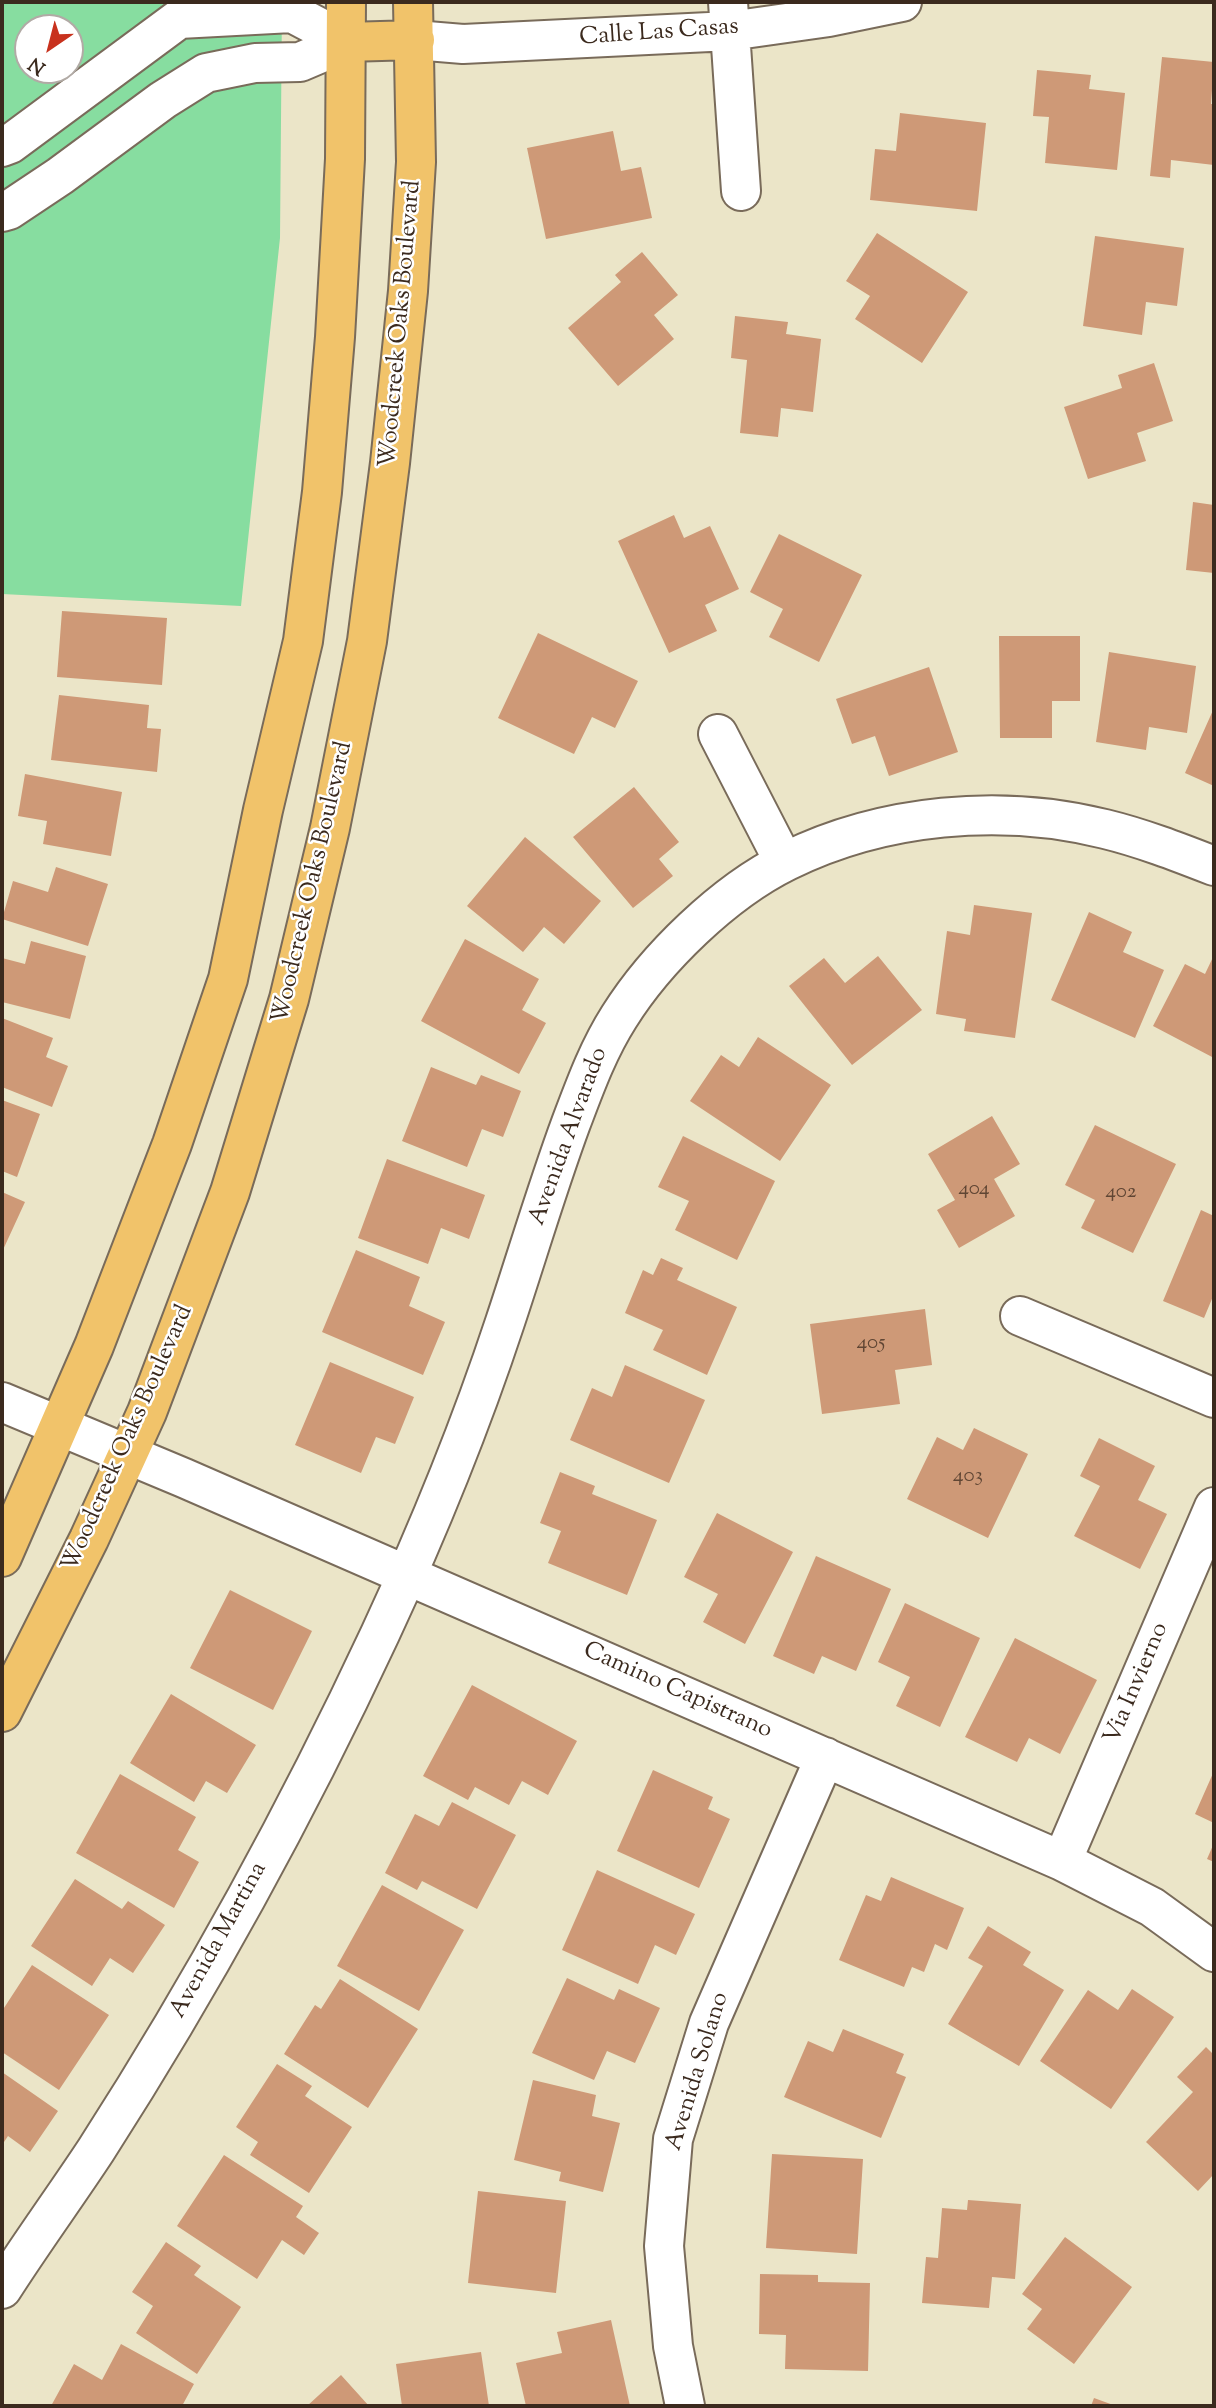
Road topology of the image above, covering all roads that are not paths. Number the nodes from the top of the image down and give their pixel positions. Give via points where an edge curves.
1 (346, 2) edge
2 (412, 2) edge
3 (902, 2) edge
4 (729, 16) edge
5 (415, 40) junction
6 (347, 43) junction
7 (2, 147) edge
8 (741, 191) dead end
9 (2, 212) edge
10 (718, 734) dead end
11 (784, 862) junction
12 (1214, 866) edge
13 (1020, 1316) dead end
14 (1214, 1398) edge
15 (2, 1402) edge
16 (60, 1426) junction
17 (127, 1454) junction
18 (1214, 1507) edge
19 (2, 1557) edge
20 (407, 1574) junction
21 (2, 1712) edge
22 (825, 1757) junction
23 (1062, 1861) junction
24 (1214, 1952) edge
25 (2, 2289) edge
26 (685, 2406) edge

1 - 6 main road
2 - 5 main road, Woodcreek Oaks Boulevard
3 - 4 street, Calle Las Casas via 829,17
4 - 5 street, Calle Las Casas via 463,44
4 - 8 street
5 - 6 main road
5 - 17 main road, Woodcreek Oaks Boulevard via 416,163 390,463 367,642 330,828 289,999 230,1192 152,1400
6 - 7 street via 292,13 179,19
6 - 9 street via 300,62 255,63 206,73
6 - 16 main road via 335,337 303,641 228,979 172,1144
10 - 11 street
11 - 12 street, Avenida Alvarado via 839,839 898,824 970,816 1040,818 1103,828
11 - 20 street, Avenida Alvarado via 737,892 690,932 620,1016 592,1067 460,1447
13 - 14 street
15 - 16 street, Camino Capistrano
16 - 17 street, Camino Capistrano
16 - 19 main road
17 - 20 street, Camino Capistrano
17 - 21 main road, Woodcreek Oaks Boulevard
18 - 23 street, Via Invierno
20 - 22 street, Camino Capistrano
20 - 25 street, Avenida Martina via 354,1689 232,1925 95,2150
22 - 23 street, Camino Capistrano
22 - 26 street, Avenida Solano via 709,2023 673,2139 664,2246 673,2346
23 - 24 street, Camino Capistrano via 1152,1907

